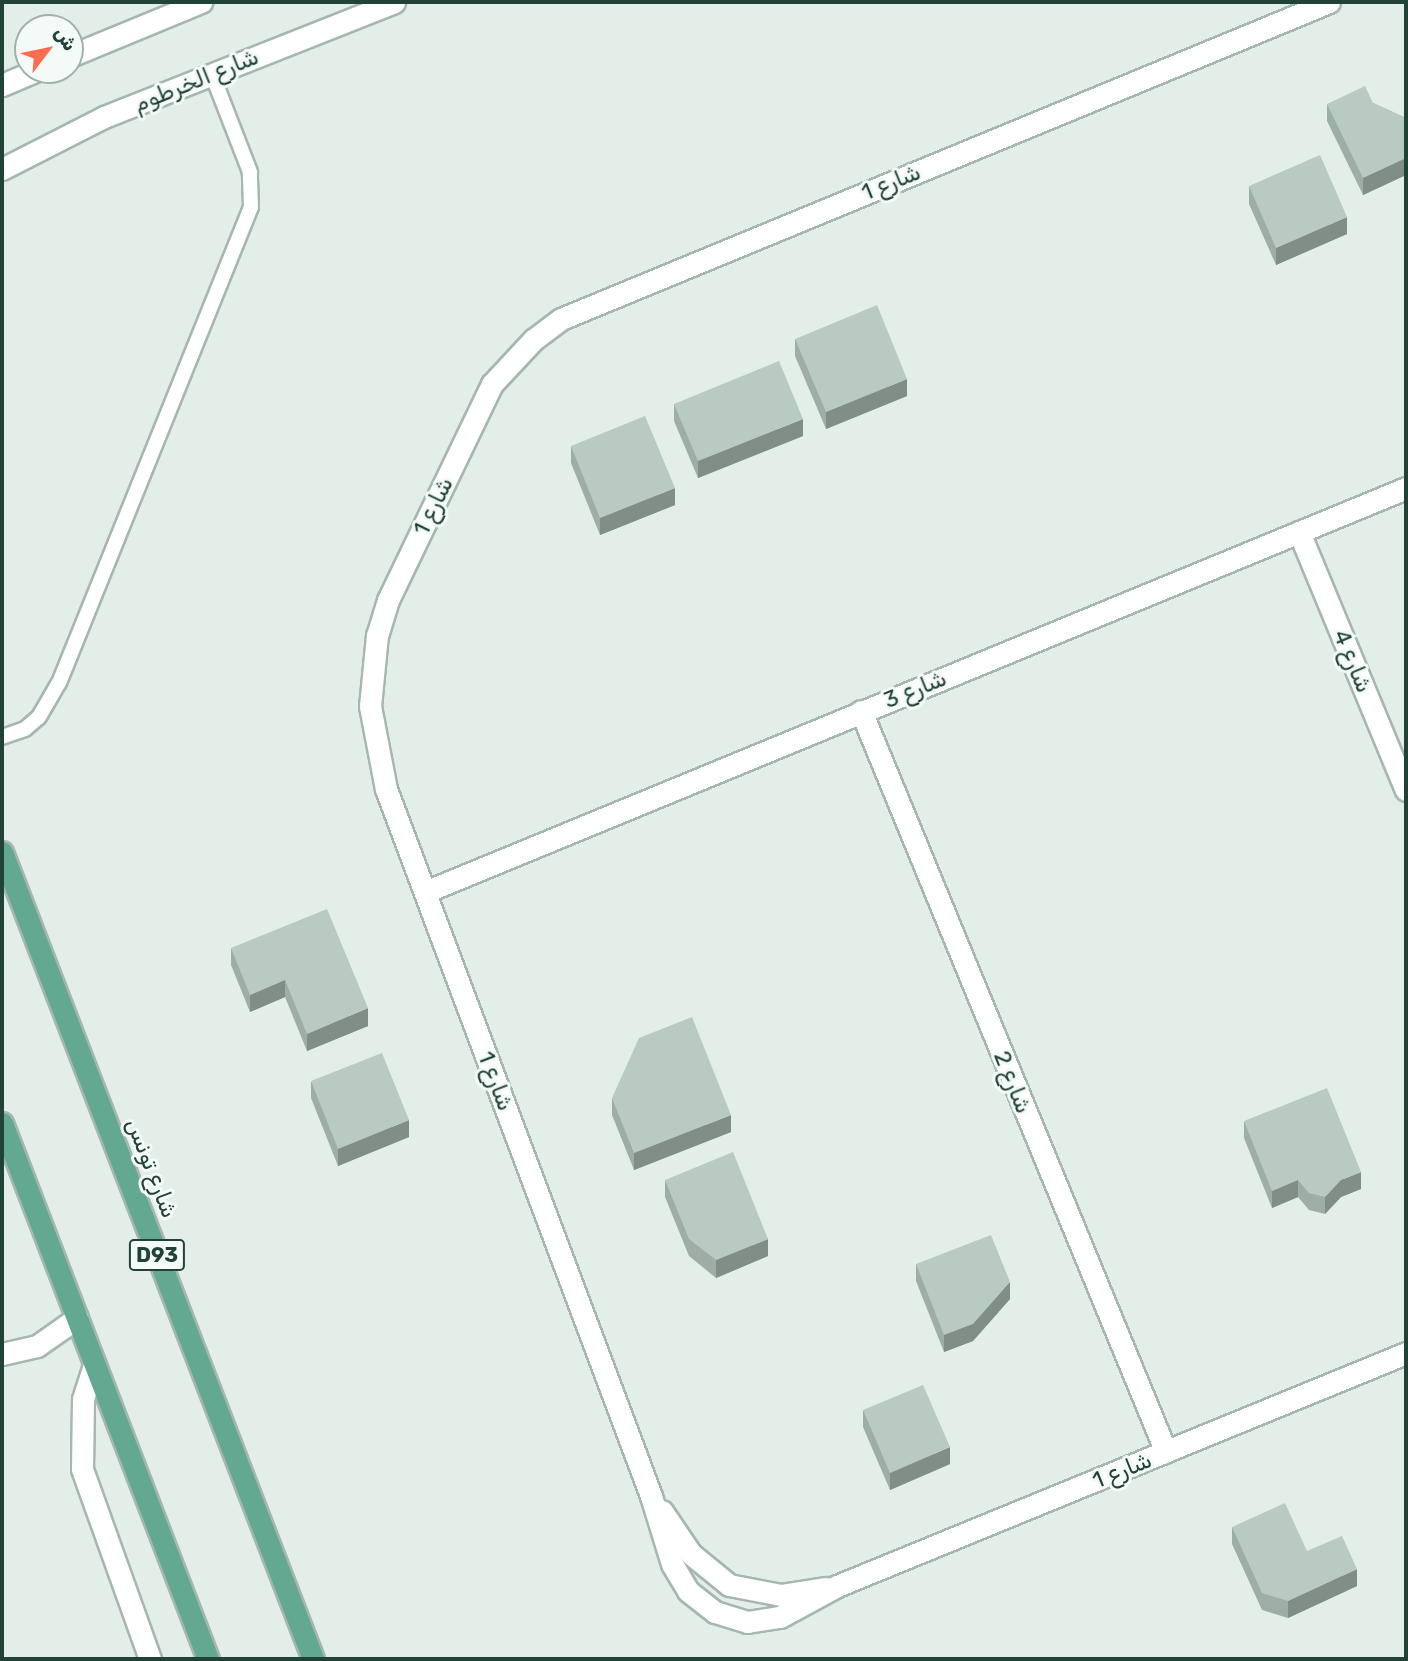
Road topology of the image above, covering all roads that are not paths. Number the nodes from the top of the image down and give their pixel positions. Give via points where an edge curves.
1 (201, 2) edge
2 (394, 2) edge
3 (1345, 2) edge
4 (1325, 4) edge
5 (84, 51) edge
6 (212, 74) junction
7 (2, 169) edge
8 (1406, 488) edge
9 (1299, 532) junction
10 (861, 711) junction
11 (2, 737) edge
12 (1406, 790) edge
13 (2, 852) edge
14 (425, 892) junction
15 (2, 1123) edge
16 (77, 1318) junction
17 (1406, 1353) edge
18 (2, 1354) edge
19 (94, 1365) junction
20 (1166, 1452) junction
21 (651, 1496) junction
22 (837, 1586) junction
23 (150, 1659) edge
24 (208, 1659) edge
25 (313, 1659) edge

1 - 5 street
2 - 6 street, شارع الخرطوم
3 - 4 street, شارع 1
4 - 14 street, شارع 1 via 602,301 561,319 512,360 492,384 388,600 375,647 370,706 376,753
6 - 7 street, شارع الخرطوم via 104,117
6 - 11 lane via 250,172 251,207 60,683 38,717 25,729
8 - 9 street, شارع 3
9 - 10 street, شارع 3
9 - 12 street, شارع 4
10 - 14 street, شارع 3
10 - 20 street, شارع 2
13 - 25 main road, شارع تونس / D93
14 - 21 street, شارع 1
15 - 16 main road
16 - 18 street via 37,1346
16 - 19 main road
17 - 20 street, شارع 1
19 - 23 street via 81,1410 82,1469
19 - 24 main road
20 - 22 street, شارع 1
21 - 22 street, شارع 1 via 691,1554 729,1585 781,1595
21 - 22 street, شارع 1 via 679,1578 715,1612 732,1620 762,1621 798,1610

